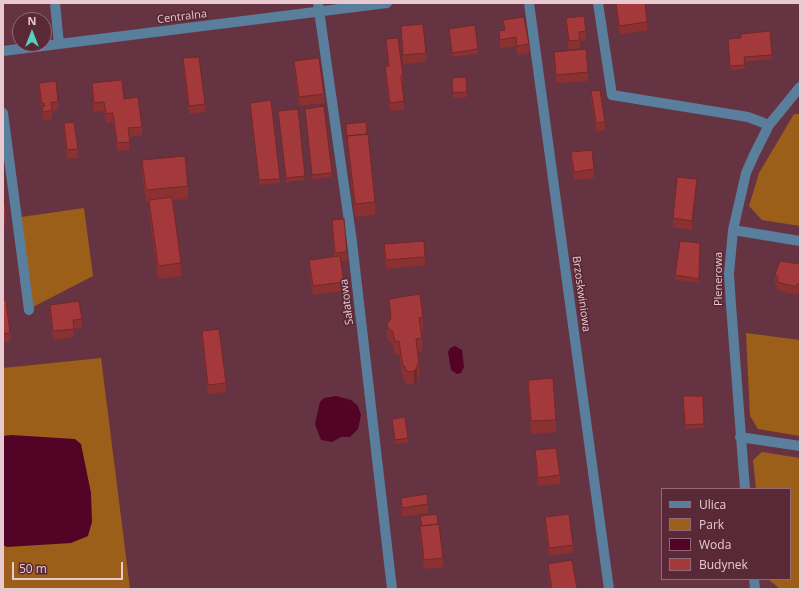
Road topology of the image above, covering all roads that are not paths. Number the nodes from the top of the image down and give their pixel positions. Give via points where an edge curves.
1 (54, 3) edge
2 (388, 3) edge
3 (529, 3) edge
4 (598, 3) edge
5 (319, 8) edge
6 (59, 44) junction
7 (3, 51) edge
8 (800, 87) edge
9 (3, 112) edge
10 (769, 126) junction
11 (733, 230) junction
12 (800, 241) edge
13 (29, 310) dead end
14 (740, 437) junction
15 (800, 446) edge
16 (745, 488) edge
17 (392, 589) edge
18 (608, 589) edge

1 - 6 street
2 - 5 street, Centralna
3 - 18 street, Brzoskwiniowa
4 - 10 street via 612,95 748,117
5 - 6 street, Centralna
5 - 17 street, Sałatowa via 352,242
6 - 7 street, Centralna
8 - 10 street, Plenerowa
9 - 13 street
10 - 11 street, Plenerowa via 746,173
11 - 12 street
11 - 14 street, Plenerowa via 729,274
14 - 15 street
14 - 16 street, Plenerowa

